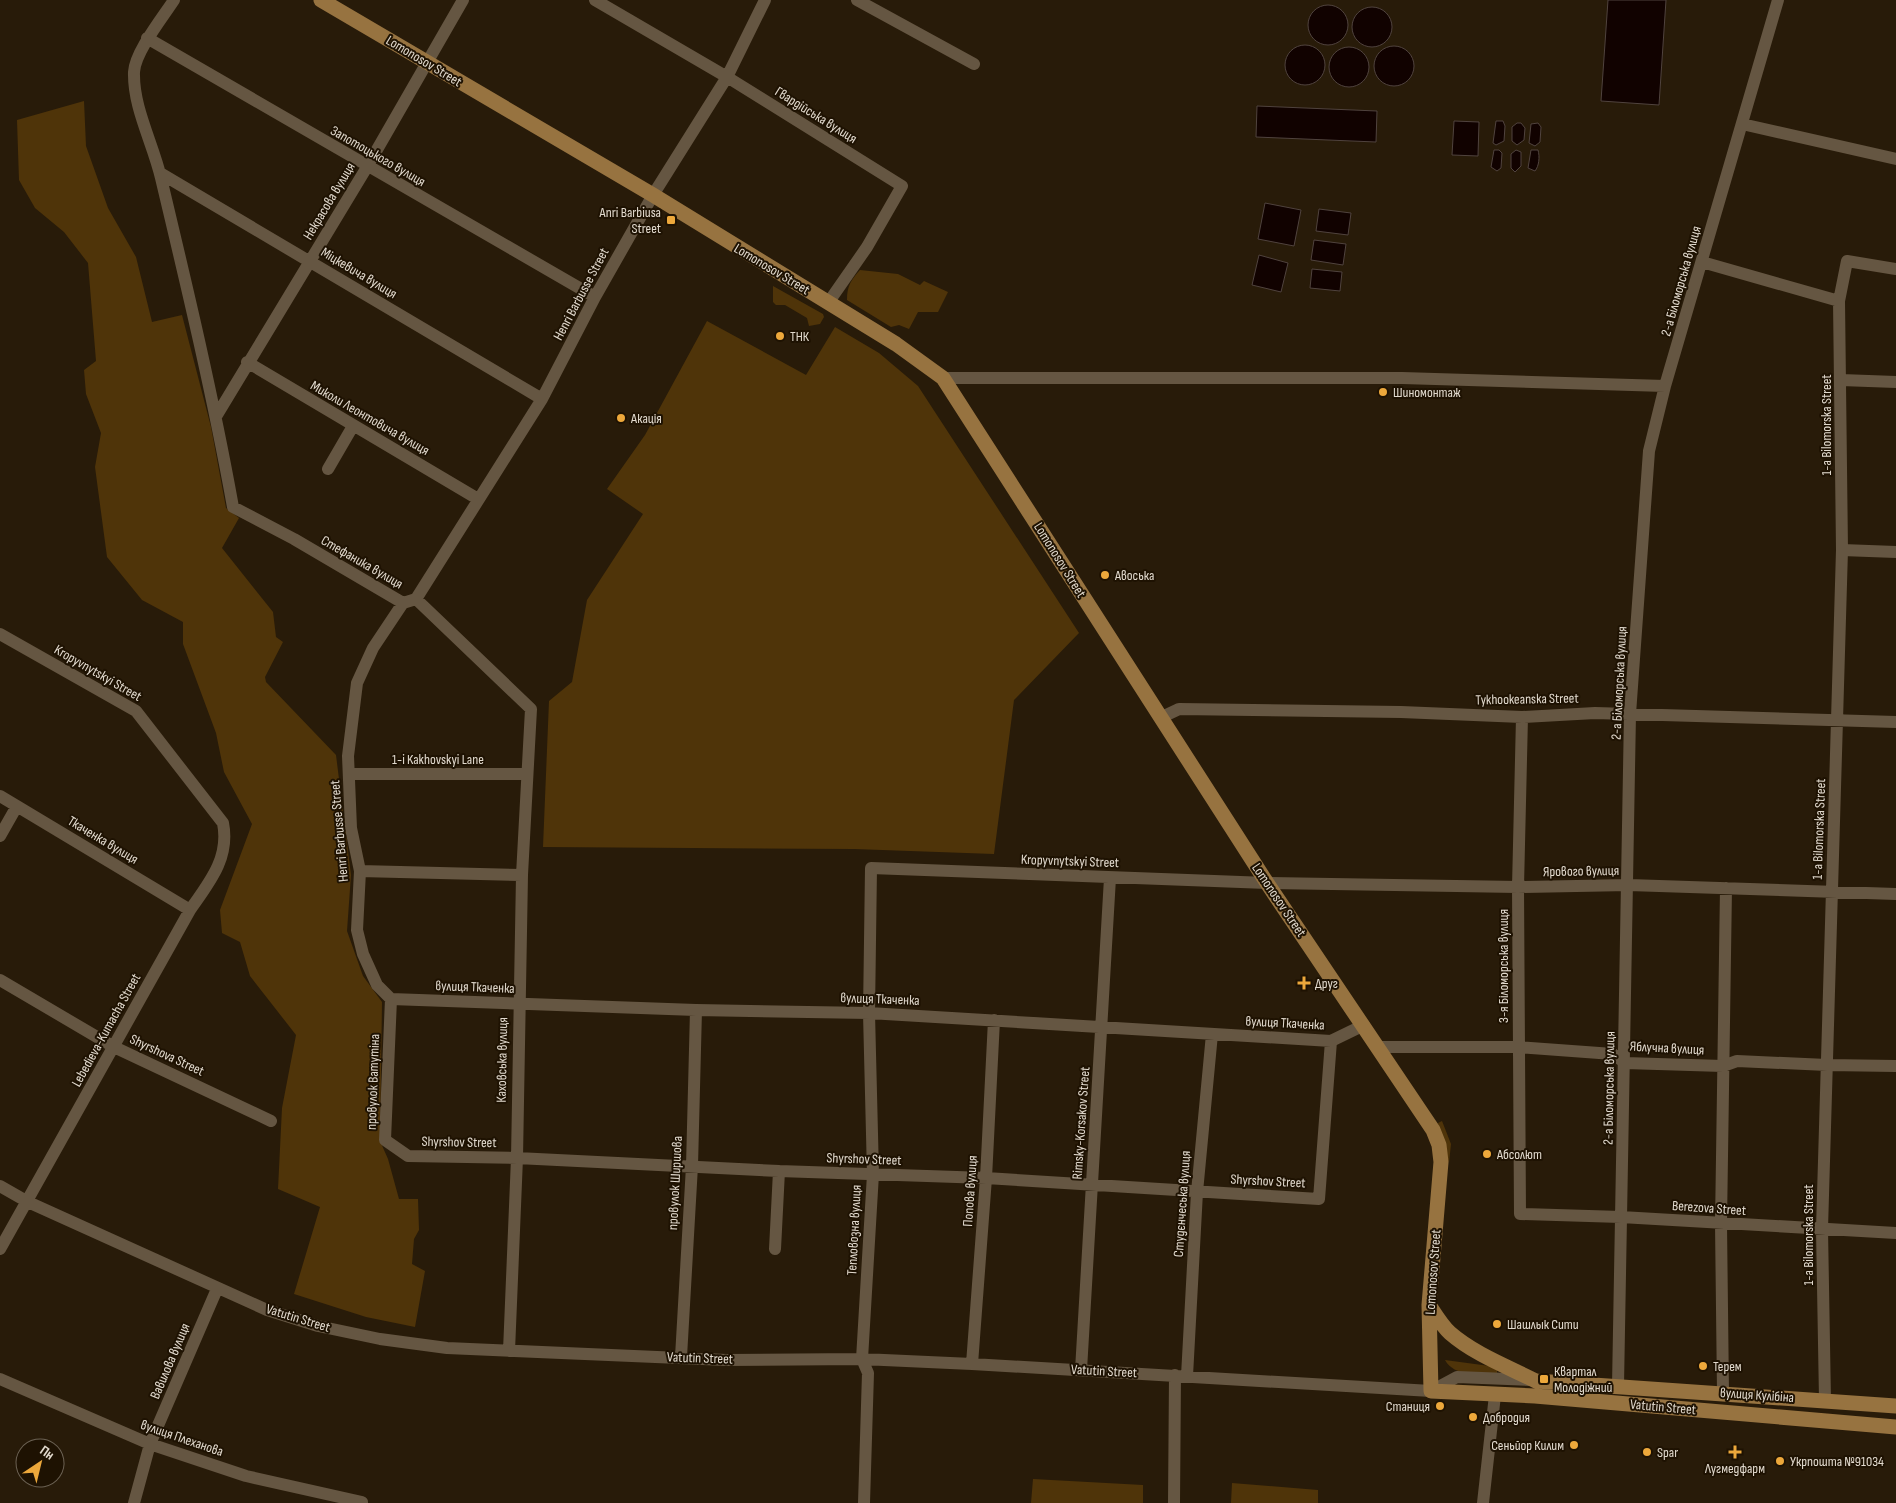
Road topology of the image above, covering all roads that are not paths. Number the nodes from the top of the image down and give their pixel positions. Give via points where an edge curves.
1 (174, 0) edge
2 (321, 0) edge
3 (463, 0) edge
4 (595, 0) edge
5 (765, 0) edge
6 (857, 0) edge
7 (1778, 0) edge
8 (147, 38) junction
9 (427, 63) junction
10 (974, 64) dead end
11 (727, 77) junction
12 (1742, 124) junction
13 (1896, 159) edge
14 (367, 167) junction
15 (160, 173) junction
16 (653, 195) junction
17 (309, 262) junction
18 (1702, 262) junction
19 (1896, 269) edge
20 (595, 297) junction
21 (1838, 301) junction
22 (828, 303) junction
23 (247, 362) junction
24 (944, 378) junction
25 (1841, 380) junction
26 (1896, 382) edge
27 (1666, 386) junction
28 (542, 399) junction
29 (216, 414) junction
30 (353, 426) junction
31 (328, 469) dead end
32 (478, 499) junction
33 (1842, 550) junction
34 (1896, 552) edge
35 (416, 599) junction
36 (403, 603) junction
37 (0, 634) edge
38 (531, 709) joint
39 (1630, 714) junction
40 (1522, 717) junction
41 (1160, 718) junction
42 (1838, 719) junction
43 (1896, 722) edge
44 (349, 774) junction
45 (527, 774) junction
46 (0, 796) edge
47 (17, 806) junction
48 (223, 823) joint
49 (0, 836) edge
50 (871, 868) joint
51 (360, 871) junction
52 (522, 875) junction
53 (1110, 878) junction
54 (1267, 883) junction
55 (1629, 885) junction
56 (1518, 887) junction
57 (1726, 888) junction
58 (1832, 891) junction
59 (1896, 894) edge
60 (190, 910) junction
61 (0, 980) edge
62 (391, 999) junction
63 (518, 1004) junction
64 (696, 1010) junction
65 (869, 1013) junction
66 (994, 1020) junction
67 (1364, 1025) junction
68 (1102, 1026) junction
69 (1212, 1034) junction
70 (1331, 1041) junction
71 (114, 1046) junction
72 (1378, 1047) junction
73 (1518, 1047) junction
74 (1625, 1063) junction
75 (1827, 1065) junction
76 (1723, 1066) junction
77 (1896, 1066) edge
78 (272, 1121) dead end
79 (408, 1156) joint
80 (517, 1158) junction
81 (692, 1166) junction
82 (779, 1171) junction
83 (873, 1174) junction
84 (986, 1178) junction
85 (1092, 1185) junction
86 (0, 1186) edge
87 (1197, 1192) junction
88 (28, 1202) junction
89 (1520, 1214) joint
90 (1622, 1217) junction
91 (1722, 1224) junction
92 (1822, 1229) junction
93 (1896, 1233) edge
94 (775, 1248) dead end
95 (0, 1249) edge
96 (217, 1289) junction
97 (1429, 1305) junction
98 (509, 1351) junction
99 (681, 1357) junction
100 (862, 1359) junction
101 (972, 1364) junction
102 (1081, 1370) junction
103 (1181, 1376) junction
104 (0, 1379) edge
105 (1536, 1381) junction
106 (1618, 1386) junction
107 (1431, 1392) junction
108 (1723, 1393) junction
109 (1495, 1395) junction
110 (1825, 1400) junction
111 (1896, 1406) edge
112 (1896, 1427) edge
113 (150, 1444) junction
114 (362, 1502) edge
115 (134, 1503) edge
116 (864, 1503) edge
117 (1174, 1503) edge
118 (1484, 1503) edge

1 - 8 street
2 - 9 main road, Lomonosov Street
3 - 9 street, Некрасова вулиця
4 - 11 street, Гвардійська вулиця
5 - 11 street, Henri Barbusse Street
6 - 10 street
7 - 12 street, 2-а Біломорська вулиця
8 - 14 street, Запотоцького вулиця
8 - 15 street via 134,69 134,90
9 - 14 street, Некрасова вулиця
9 - 16 main road, Lomonosov Street
11 - 16 street, Henri Barbusse Street
11 - 22 street, Гвардійська вулиця via 902,186 867,247
12 - 13 street
12 - 18 street, 2-а Біломорська вулиця
14 - 17 street, Некрасова вулиця
14 - 20 street, Запотоцького вулиця
15 - 17 street, Міцкевича вулиця
15 - 29 street
16 - 20 street, Henri Barbusse Street
16 - 22 main road, Lomonosov Street
17 - 23 street, Некрасова вулиця
17 - 28 street, Міцкевича вулиця
18 - 21 street
18 - 27 street, 2-а Біломорська вулиця
19 - 21 street, 1-a Bilomorska Street via 1847,261
20 - 28 street, Henri Barbusse Street
21 - 25 street, 1-a Bilomorska Street
22 - 24 main road, Lomonosov Street
23 - 29 street, Некрасова вулиця
23 - 30 street, Миколи Леонтовича вулиця
24 - 27 street via 1395,378
24 - 41 main road, Lomonosov Street
25 - 26 street
25 - 33 street, 1-a Bilomorska Street
27 - 39 street, 2-а Біломорська вулиця via 1649,452
28 - 32 street, Henri Barbusse Street
29 - 36 street, Стефаника вулиця via 232,507
30 - 31 street
30 - 32 street, Миколи Леонтовича вулиця
32 - 35 street, Henri Barbusse Street
33 - 34 street
33 - 42 street, 1-a Bilomorska Street
35 - 36 street, Стефаника вулиця
35 - 38 street, Стефаника вулиця
36 - 44 street, Henri Barbusse Street via 374,648 357,683 348,756
37 - 48 street, Kropyvnytskyi Street via 136,712
38 - 45 street, Каховська вулиця
39 - 40 street, Tykhookeanska Street
39 - 42 street, Tykhookeanska Street
39 - 55 street, 2-а Біломорська вулиця
40 - 41 street, Tykhookeanska Street via 1179,709
40 - 56 street, 3-я Біломорська вулиця
41 - 54 main road, Lomonosov Street
42 - 43 street, Tykhookeanska Street
42 - 58 street, 1-a Bilomorska Street
44 - 45 street, 1-i Kakhovskyi Lane
44 - 51 street, Henri Barbusse Street via 351,828
45 - 52 street, Каховська вулиця
46 - 47 street, Ткаченка вулиця
47 - 49 street
47 - 60 street, Ткаченка вулиця
48 - 60 street, Lebedieva-Kumacha Street via 224,851 210,883
50 - 53 street, Kropyvnytskyi Street
50 - 65 street, Тепловозна вулиця
51 - 52 street
51 - 62 street, Henri Barbusse Street via 357,930 377,986
52 - 63 street, Каховська вулиця
53 - 54 street, Kropyvnytskyi Street
53 - 68 street, Rimsky-Korsakov Street
54 - 56 street, Ярового вулиця
54 - 67 main road, Lomonosov Street
55 - 56 street, Ярового вулиця
55 - 57 street, Ярового вулиця
55 - 74 street, 2-а Біломорська вулиця
56 - 73 street, 3-я Біломорська вулиця
57 - 58 street, Ярового вулиця
57 - 76 street
58 - 59 street, Ярового вулиця
58 - 75 street, 1-a Bilomorska Street
60 - 71 street, Lebedieva-Kumacha Street
61 - 71 street, Shyrshova Street
62 - 63 street, вулиця Ткаченка
62 - 79 street, провулок Ватутіна via 385,1140
63 - 64 street, вулиця Ткаченка
63 - 80 street, Каховська вулиця
64 - 65 street, вулиця Ткаченка
64 - 81 street, провулок Ширшова
65 - 66 street, вулиця Ткаченка
65 - 83 street, Тепловозна вулиця
66 - 68 street, вулиця Ткаченка
66 - 84 street, Попова вулиця
67 - 70 street, вулиця Ткаченка
67 - 72 main road, Lomonosov Street
68 - 69 street, вулиця Ткаченка
68 - 85 street, Rimsky-Korsakov Street
69 - 70 street, вулиця Ткаченка
69 - 87 street, Студєнчеська вулиця
70 - 87 street, Shyrshov Street via 1318,1199
71 - 78 street, Shyrshova Street
71 - 88 street, Lebedieva-Kumacha Street
72 - 73 street, Яблучна вулиця
72 - 97 main road, Lomonosov Street via 1424,1115 1439,1145 1440,1186
73 - 74 street, Яблучна вулиця via 1613,1054
73 - 89 street, 3-я Біломорська вулиця
74 - 76 street, Яблучна вулиця
74 - 90 street, 2-а Біломорська вулиця
75 - 76 street, Яблучна вулиця via 1737,1061
75 - 77 street, Яблучна вулиця
75 - 92 street, 1-a Bilomorska Street
76 - 91 street
79 - 80 street, Shyrshov Street
80 - 81 street, Shyrshov Street
80 - 98 street, Каховська вулиця
81 - 82 street, Shyrshov Street
81 - 99 street, провулок Ширшова
82 - 83 street, Shyrshov Street
82 - 94 street
83 - 84 street, Shyrshov Street
83 - 100 street, Тепловозна вулиця
84 - 85 street, Shyrshov Street
84 - 101 street, Попова вулиця
85 - 87 street, Shyrshov Street
85 - 102 street, Rimsky-Korsakov Street
86 - 88 street, Vatutin Street
87 - 103 street, Студєнчеська вулиця
88 - 95 street, Lebedieva-Kumacha Street
88 - 96 street, Vatutin Street
89 - 90 street, Berezova Street
90 - 91 street, Berezova Street
90 - 106 street, 2-а Біломорська вулиця
91 - 92 street, Berezova Street
91 - 108 street
92 - 93 street, Berezova Street
92 - 110 street, 1-a Bilomorska Street
96 - 98 street, Vatutin Street via 318,1326 438,1347
96 - 113 street, Вавилова вулиця
97 - 105 main road via 1456,1338
97 - 107 main road, Lomonosov Street
98 - 99 street, Vatutin Street
99 - 100 street, Vatutin Street
100 - 101 street, Vatutin Street
100 - 116 street, Тепловозна вулиця via 868,1372
101 - 102 street, Vatutin Street
102 - 103 street, Vatutin Street
103 - 107 street, Vatutin Street
103 - 117 street, Студєнчеська вулиця
104 - 113 street, вулиця Плеханова
105 - 106 main road, Vatutin Street
105 - 107 street, Vatutin Street via 1457,1377
106 - 108 main road, вулиця Кулібіна
107 - 109 main road, Vatutin Street
108 - 110 main road, вулиця Кулібіна
109 - 112 main road, Vatutin Street
109 - 118 street
110 - 111 main road, вулиця Кулібіна
113 - 114 street, вулиця Плеханова via 246,1476
113 - 115 street, Вавилова вулиця

